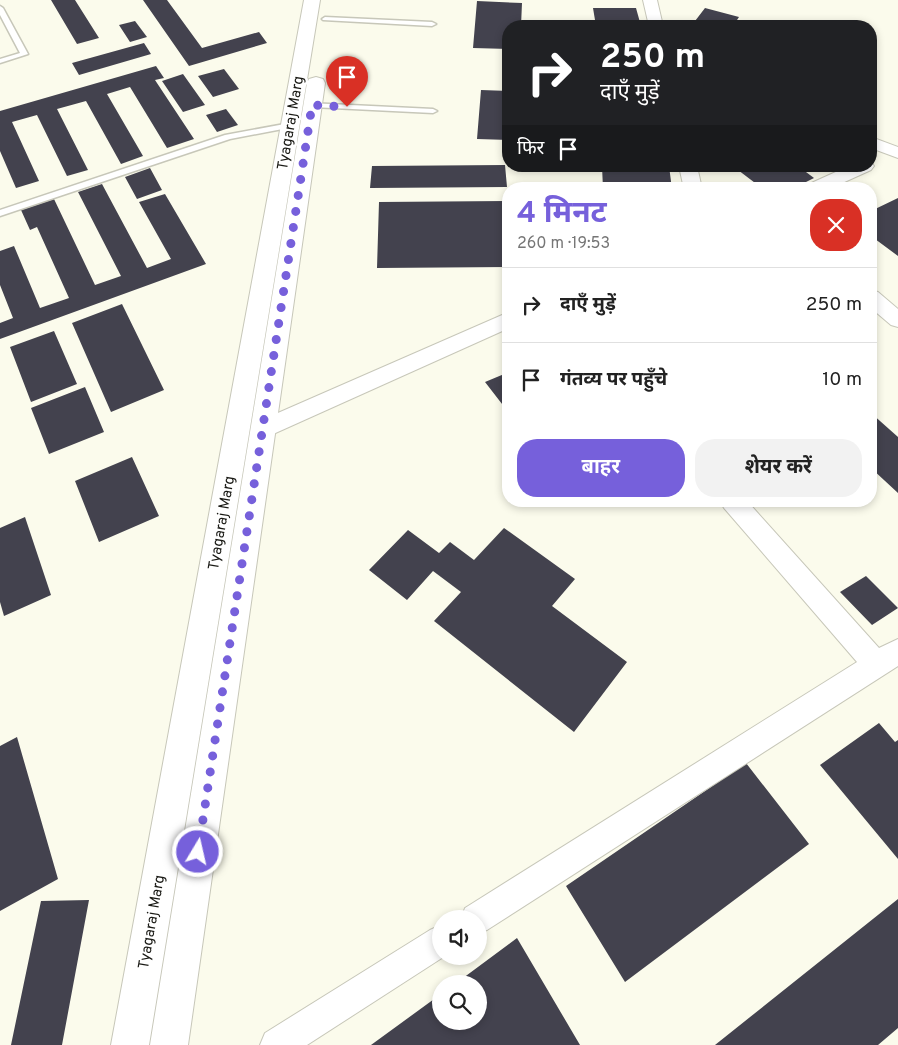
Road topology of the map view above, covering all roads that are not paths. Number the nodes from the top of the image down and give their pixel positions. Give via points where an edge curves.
1 (322, 6) edge
2 (0, 8) edge
3 (432, 24) dead end
4 (0, 61) edge
5 (312, 105) junction
6 (433, 111) dead end
7 (290, 125) junction
8 (877, 145) edge
9 (897, 153) edge
10 (877, 161) edge
11 (851, 172) edge
12 (829, 182) edge
13 (0, 213) edge
14 (877, 303) edge
15 (898, 320) edge
16 (502, 321) edge
17 (263, 429) junction
18 (738, 507) edge
19 (887, 658) edge
20 (487, 912) edge
21 (432, 947) edge
22 (130, 1045) edge
23 (169, 1045) edge
24 (277, 1045) edge

1 - 3 lane
1 - 5 street, Tyagaraj Marg
1 - 7 street, Tyagaraj Marg
2 - 4 lane via 24,54
5 - 6 lane
5 - 17 street, Tyagaraj Marg
7 - 13 lane via 228,137
7 - 22 street, Tyagaraj Marg
8 - 9 street
9 - 10 street
11 - 12 street
14 - 15 street
16 - 17 street
17 - 23 street, Tyagaraj Marg
18 - 19 street
19 - 20 street
21 - 24 street

